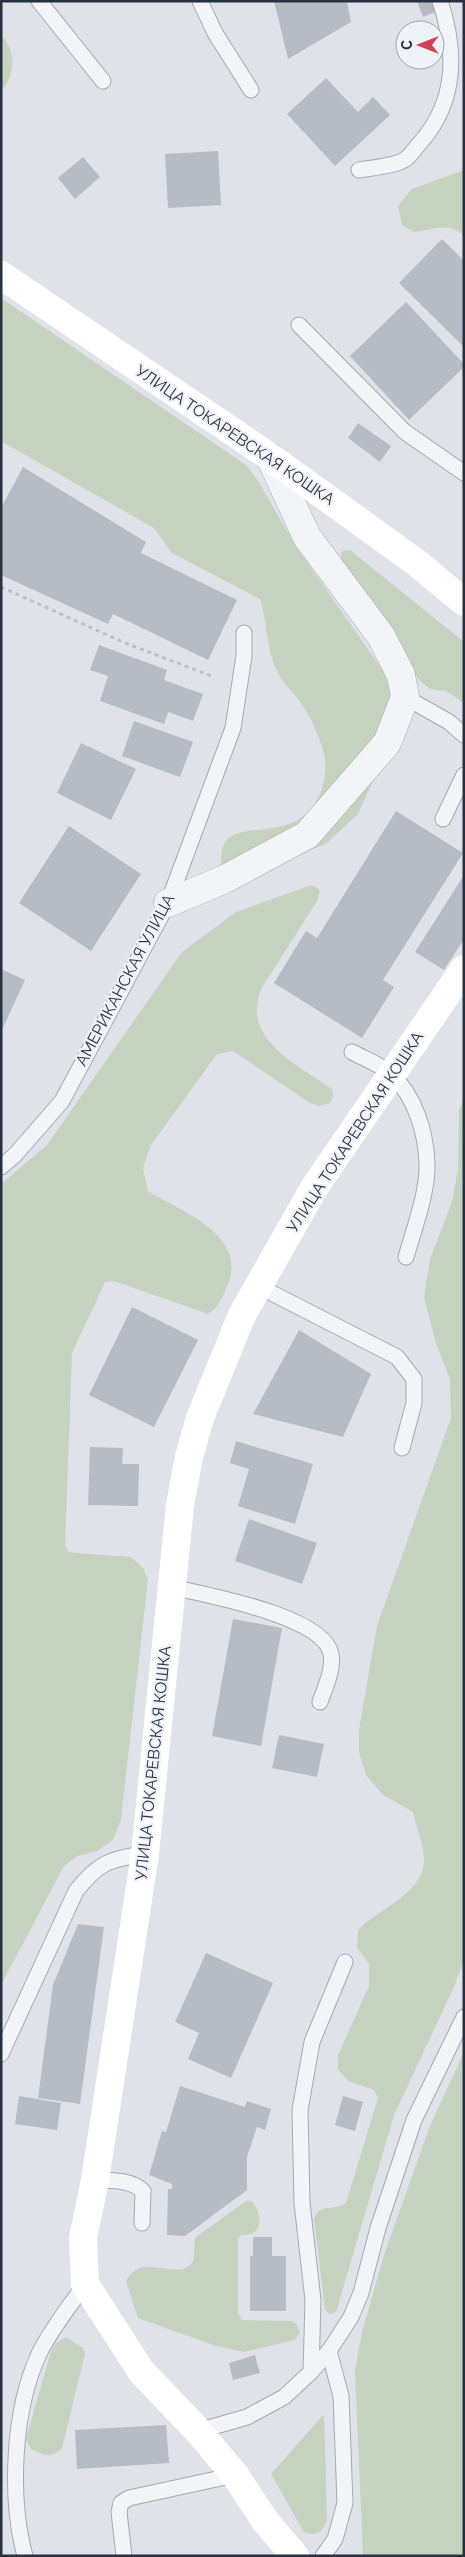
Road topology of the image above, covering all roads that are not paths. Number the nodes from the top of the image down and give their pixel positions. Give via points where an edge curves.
1 (39, 1) edge
2 (200, 1) edge
3 (440, 1) edge
4 (103, 81) dead end
5 (251, 90) dead end
6 (359, 170) dead end
7 (1, 275) edge
8 (299, 325) dead end
9 (270, 457) junction
10 (464, 473) edge
11 (464, 602) edge
12 (244, 633) dead end
13 (405, 698) junction
14 (464, 735) edge
15 (464, 775) edge
16 (443, 819) dead end
17 (168, 903) junction
18 (464, 969) edge
19 (352, 1052) dead end
20 (391, 1074) junction
21 (1, 1167) edge
22 (406, 1257) dead end
23 (258, 1286) junction
24 (402, 1448) dead end
25 (172, 1586) junction
26 (320, 1702) dead end
27 (145, 1854) junction
28 (345, 1962) dead end
29 (464, 2017) edge
30 (1, 2054) edge
31 (95, 2180) junction
32 (142, 2223) dead end
33 (85, 2284) junction
34 (329, 2351) junction
35 (311, 2372) junction
36 (198, 2430) junction
37 (235, 2475) junction
38 (24, 2556) edge
39 (124, 2556) edge
40 (295, 2556) edge
41 (323, 2556) edge

1 - 4 lane
2 - 5 lane via 215,34
3 - 6 lane via 453,68 448,95 427,135 404,160
7 - 9 main road, УЛИЦА ТОКАРЕВСКАЯ КОШКА
8 - 10 lane via 405,432
9 - 11 main road, УЛИЦА ТОКАРЕВСКАЯ КОШКА via 417,562
9 - 13 street via 307,537 381,636 401,675
12 - 17 lane, АМЕРИКАНСКАЯ УЛИЦА via 244,656 233,728
13 - 14 lane via 449,722
13 - 17 street via 388,742 307,835 225,879
15 - 16 lane
17 - 21 lane, АМЕРИКАНСКАЯ УЛИЦА via 62,1101
18 - 20 main road, УЛИЦА ТОКАРЕВСКАЯ КОШКА
19 - 20 lane
20 - 22 lane via 414,1106 427,1163 421,1204
20 - 23 main road, УЛИЦА ТОКАРЕВСКАЯ КОШКА via 314,1188
23 - 24 lane via 397,1357 414,1379 414,1403
23 - 25 main road, УЛИЦА ТОКАРЕВСКАЯ КОШКА via 242,1315 200,1418 180,1504
25 - 26 lane via 284,1618 321,1635 332,1654 332,1666
25 - 27 main road, УЛИЦА ТОКАРЕВСКАЯ КОШКА
27 - 30 lane via 112,1859 85,1879 76,1891
27 - 31 main road, УЛИЦА ТОКАРЕВСКАЯ КОШКА
28 - 35 lane via 312,2042 300,2110 302,2203 313,2300
29 - 34 lane via 414,2120 378,2228 361,2293 351,2317
31 - 32 lane via 135,2184 142,2191
31 - 33 main road, УЛИЦА ТОКАРЕВСКАЯ КОШКА via 84,2238
33 - 36 main road via 141,2371
33 - 38 lane via 39,2353 26,2391 14,2455
34 - 35 lane
34 - 41 lane via 341,2396 345,2503 335,2539
35 - 36 lane via 284,2397 247,2417
36 - 37 main road
37 - 39 lane via 121,2502 119,2512
37 - 40 main road via 266,2522

